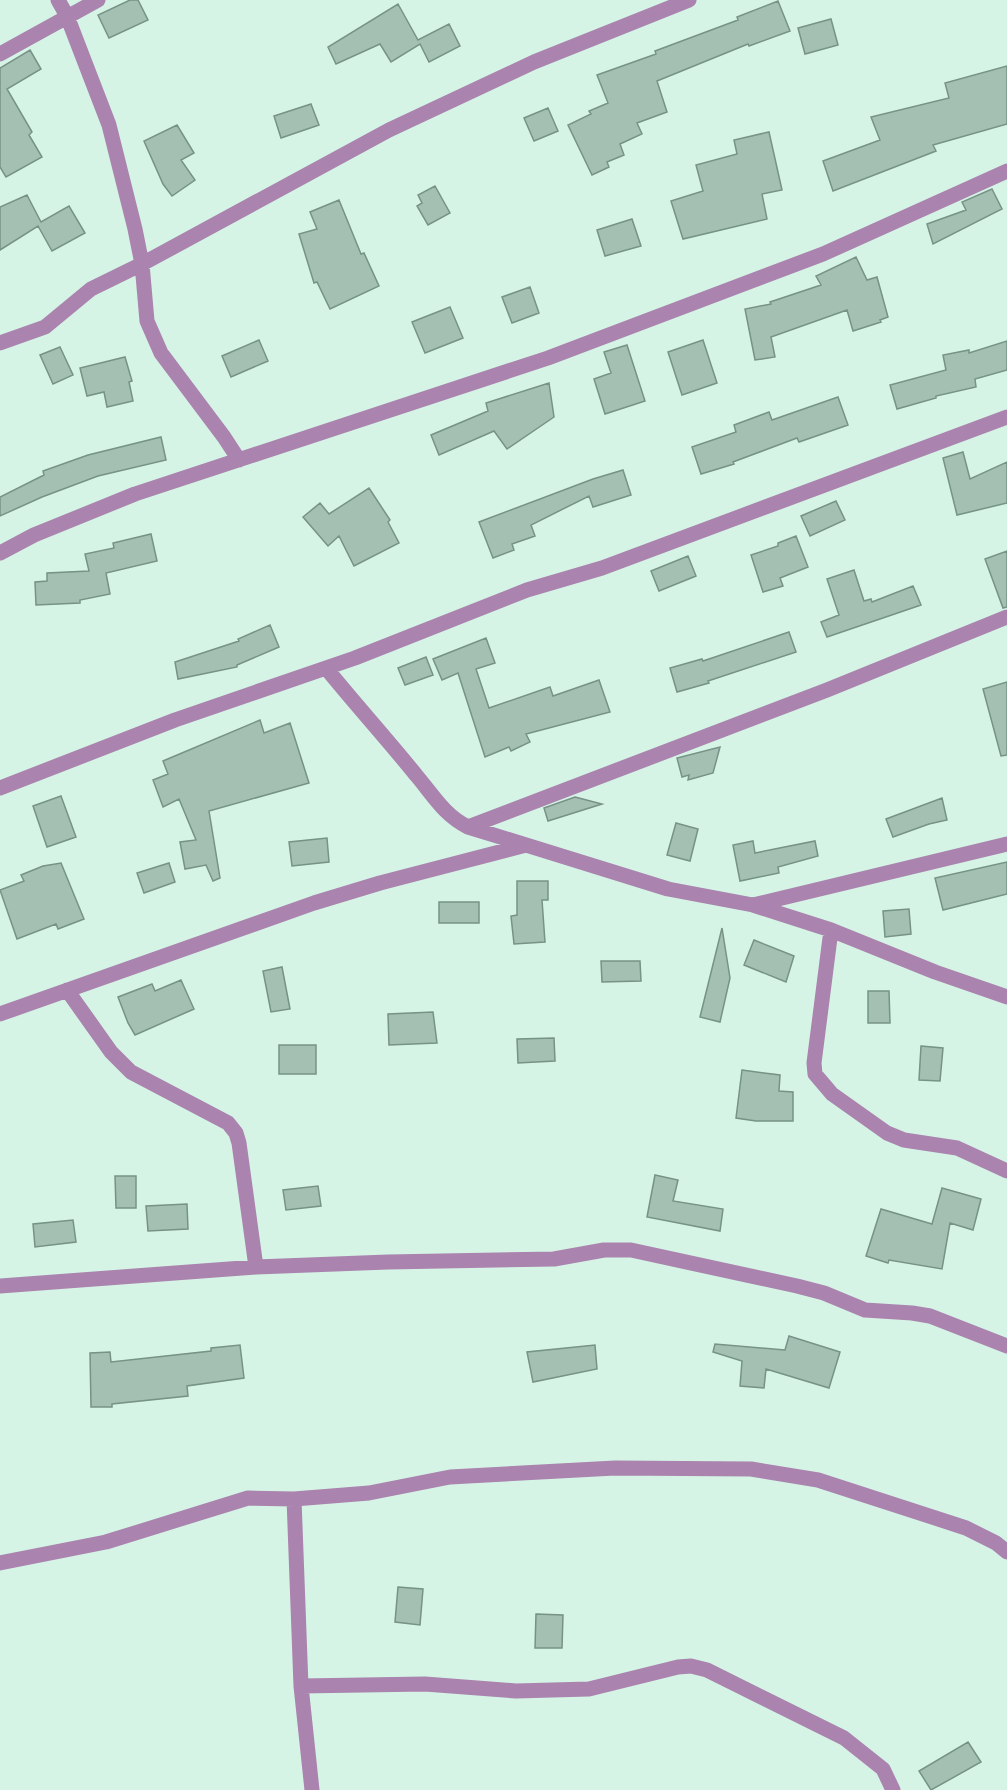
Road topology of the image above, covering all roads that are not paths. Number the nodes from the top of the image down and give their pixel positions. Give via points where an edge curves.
1 (58, 0) edge
2 (98, 0) edge
3 (689, 0) edge
4 (67, 16) junction
5 (0, 54) edge
6 (1007, 171) edge
7 (142, 264) junction
8 (0, 343) edge
9 (1007, 417) edge
10 (239, 460) junction
11 (0, 553) edge
12 (1007, 617) edge
13 (326, 668) junction
14 (0, 788) edge
15 (468, 827) junction
16 (1007, 844) edge
17 (526, 845) junction
18 (753, 905) junction
19 (831, 930) junction
20 (67, 990) junction
21 (1007, 997) edge
22 (0, 1014) edge
23 (1007, 1171) edge
24 (256, 1267) junction
25 (0, 1286) edge
26 (1007, 1346) edge
27 (294, 1499) junction
28 (1007, 1552) edge
29 (0, 1563) edge
30 (301, 1686) junction
31 (312, 1790) edge
32 (893, 1790) edge

1 - 4 street
2 - 4 street
3 - 7 street via 534,62 389,130
4 - 5 street
4 - 7 street via 109,125
6 - 10 street via 812,258 548,357
7 - 8 street via 91,289 45,327
7 - 10 street via 147,321 161,353
9 - 13 street via 602,568 527,590
10 - 11 street via 135,495 34,535
12 - 15 street
13 - 14 street via 175,720
13 - 15 street via 446,813
15 - 17 street
16 - 18 street
17 - 18 street via 668,889
17 - 20 street via 314,903
18 - 19 street
19 - 21 street
19 - 23 street via 814,1064 821,1083 887,1132 904,1140 957,1148
20 - 22 street
20 - 24 street via 111,1053 131,1072 228,1123 236,1132
24 - 25 street
24 - 26 street via 554,1259 604,1250 631,1250 815,1291 865,1310 930,1316
27 - 28 street via 369,1493 450,1477 615,1468 751,1470 818,1480 966,1528
27 - 29 street via 248,1498 106,1542
27 - 30 street
30 - 31 street
30 - 32 street via 425,1684 516,1691 589,1689 691,1666 707,1670 844,1738 883,1769

